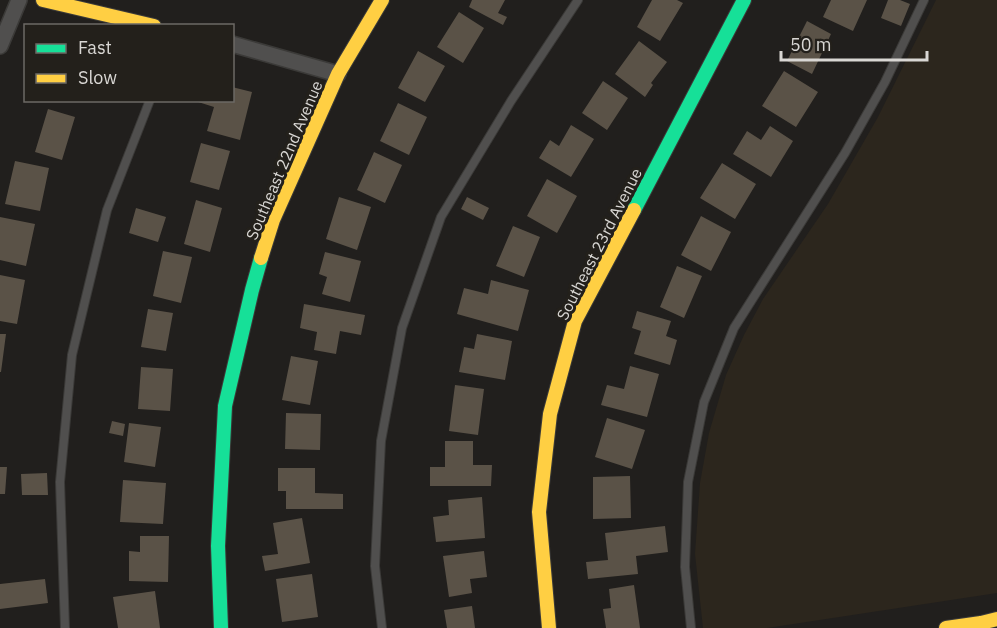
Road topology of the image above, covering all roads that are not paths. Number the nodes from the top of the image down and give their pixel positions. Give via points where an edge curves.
1 (19, 0) edge
2 (43, 0) edge
3 (382, 0) edge
4 (578, 0) edge
5 (744, 0) edge
6 (924, 0) edge
7 (145, 24) edge
8 (234, 45) edge
9 (0, 46) edge
10 (338, 74) junction
11 (149, 102) edge
12 (997, 619) edge
13 (981, 623) junction
14 (997, 627) edge
15 (65, 628) edge
16 (221, 628) edge
17 (382, 628) edge
18 (549, 628) edge
19 (691, 628) edge
20 (946, 628) edge

1 - 9 street
2 - 7 street
3 - 10 street, Southeast 22nd Avenue
4 - 17 lane via 441,217 402,328 381,441 375,566
5 - 18 street, Southeast 23rd Avenue via 576,321 550,414 539,512
6 - 19 lane via 885,82 850,143 734,328 704,402 688,482 685,567
8 - 10 street
10 - 16 street, Southeast 22nd Avenue via 273,220 225,406 218,546
11 - 15 lane via 107,210 72,355 60,482
12 - 13 street
13 - 14 street
13 - 20 street

